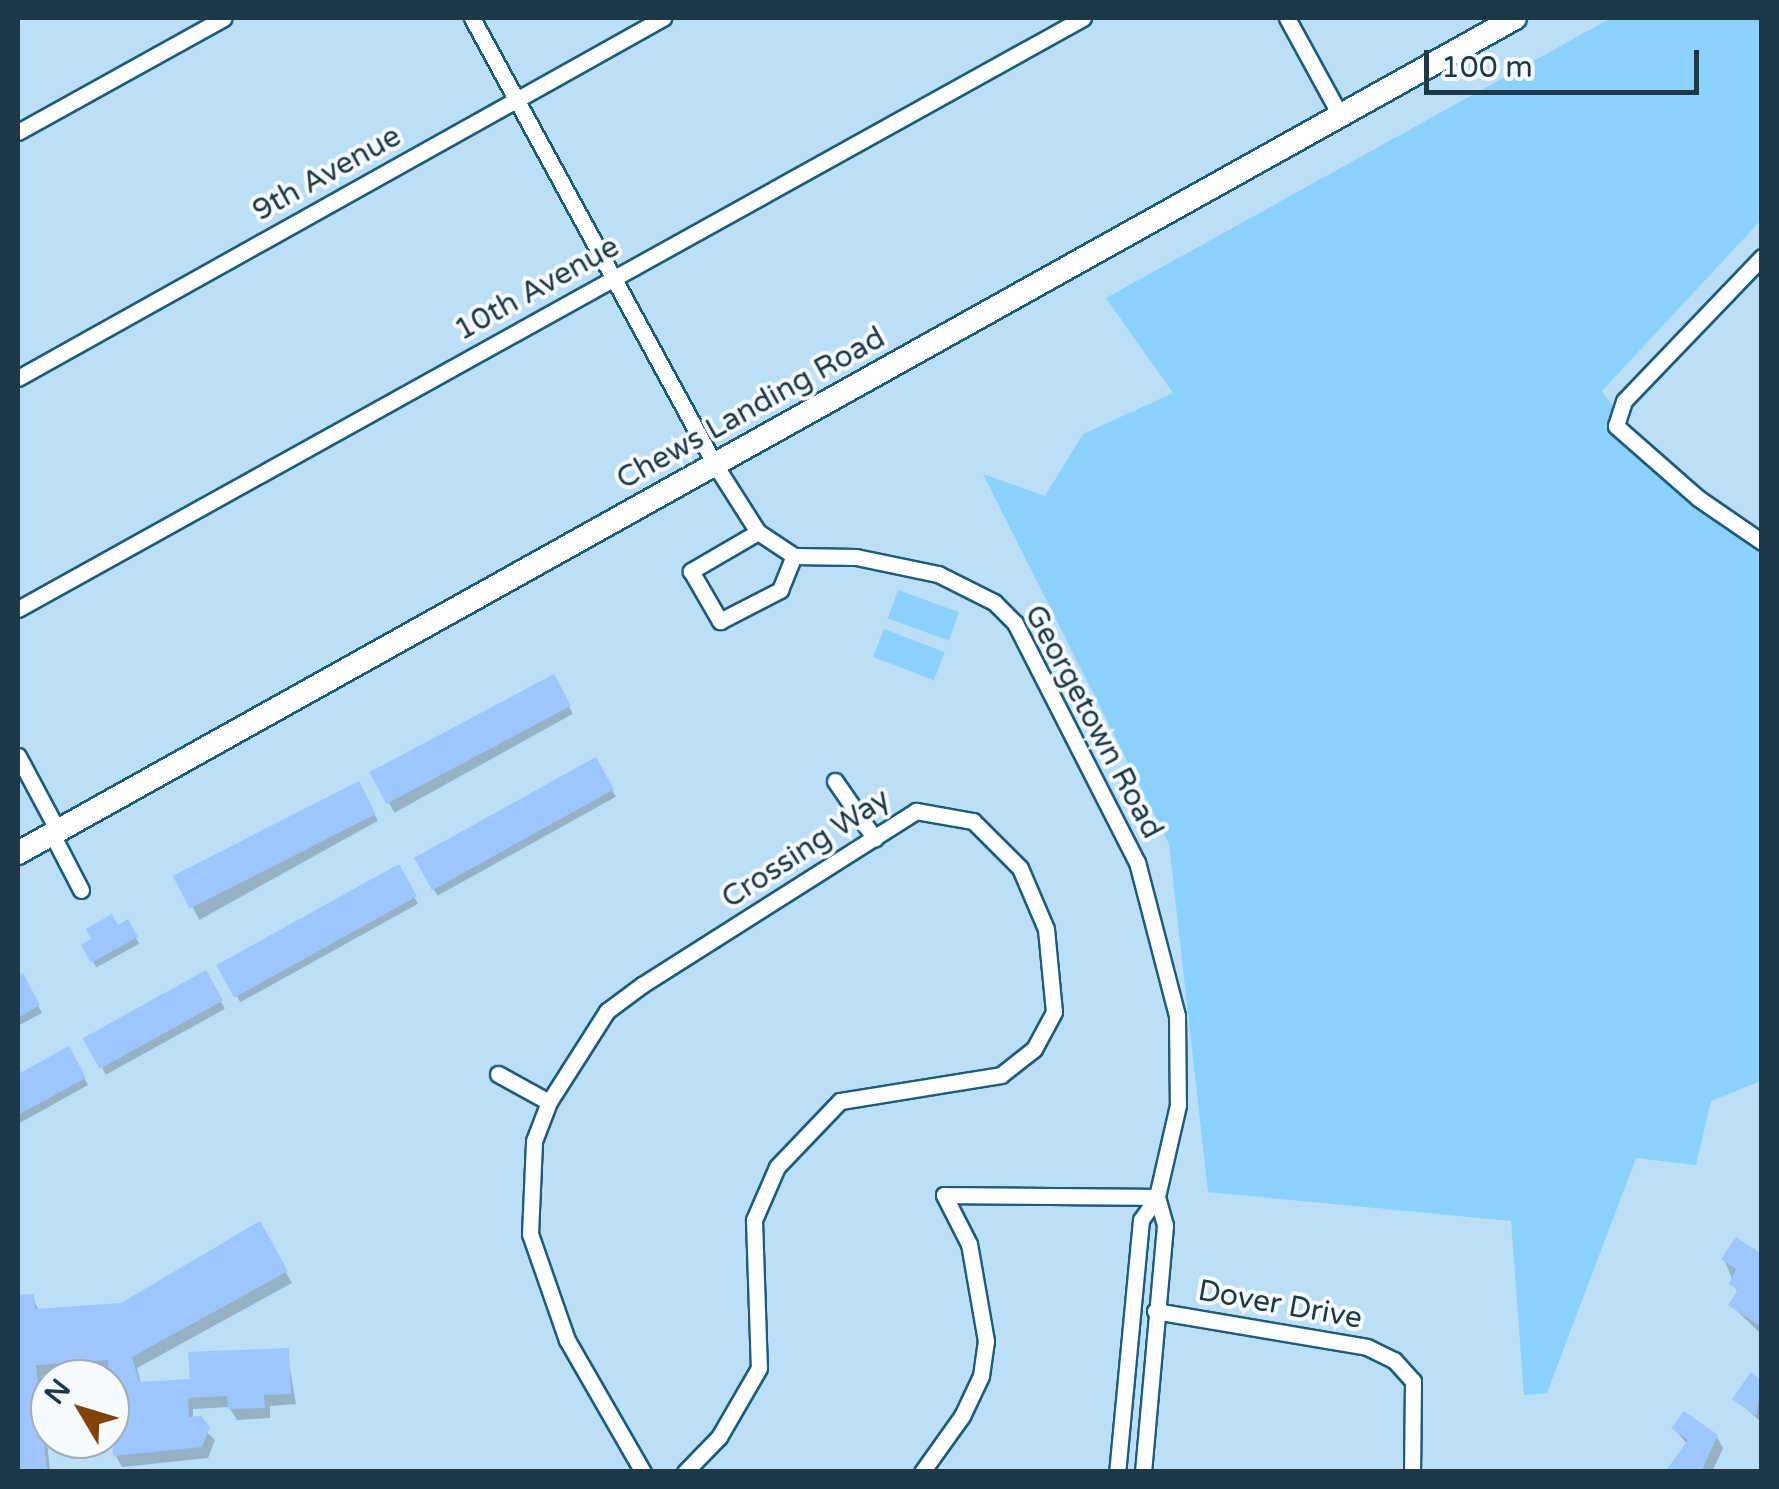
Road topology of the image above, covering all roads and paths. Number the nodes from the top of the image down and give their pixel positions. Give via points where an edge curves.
1 (224, 18) edge
2 (472, 18) edge
3 (663, 18) edge
4 (1083, 18) edge
5 (1287, 18) edge
6 (1515, 18) edge
7 (518, 99) junction
8 (1339, 114) junction
9 (18, 132) edge
10 (1762, 257) edge
11 (613, 278) junction
12 (18, 378) edge
13 (714, 464) junction
14 (758, 532) junction
15 (1762, 542) edge
16 (794, 556) junction
17 (18, 610) edge
18 (18, 756) edge
19 (836, 780) dead end
20 (55, 833) junction
21 (875, 838) junction
22 (18, 854) edge
23 (82, 890) dead end
24 (498, 1074) dead end
25 (549, 1102) junction
26 (1157, 1197) junction
27 (1155, 1311) junction
28 (1117, 1467) edge
29 (1141, 1468) edge
30 (643, 1472) edge
31 (685, 1472) edge
32 (922, 1472) edge
33 (1412, 1472) edge

1 - 9 street
2 - 7 street
3 - 7 street, 9th Avenue
4 - 11 street, 10th Avenue
5 - 8 street
6 - 8 street, Chews Landing Road
7 - 11 street
7 - 12 street, 9th Avenue
8 - 13 street, Chews Landing Road
10 - 15 street via 1624,400 1616,426 1698,498
11 - 13 street
11 - 17 street, 10th Avenue
13 - 14 street
13 - 20 street, Chews Landing Road
14 - 16 street
14 - 16 street via 692,571 720,621 780,590
16 - 26 street, Georgetown Road via 856,557 938,574 994,602 1015,623 1137,862 1160,942 1180,1053 1178,1105
18 - 20 street
19 - 21 street
20 - 22 street, Chews Landing Road
20 - 23 street
21 - 25 street, Crossing Way via 608,1011
21 - 31 street, Crossing Way via 916,811 973,821 1001,843 1046,929 1054,1012 1034,1050 1000,1075 840,1100 778,1166 754,1220 759,1368 719,1437
24 - 25 street
25 - 30 street, Crossing Way via 534,1140 530,1234 567,1340
26 - 27 street, Georgetown Road via 1165,1224
26 - 28 street, Georgetown Road via 1140,1220
26 - 32 street via 944,1195 968,1244 986,1341 981,1376 962,1416
27 - 29 street, Georgetown Road
27 - 33 street, Dover Drive via 1367,1347 1394,1360 1413,1381
28 - 29 street

